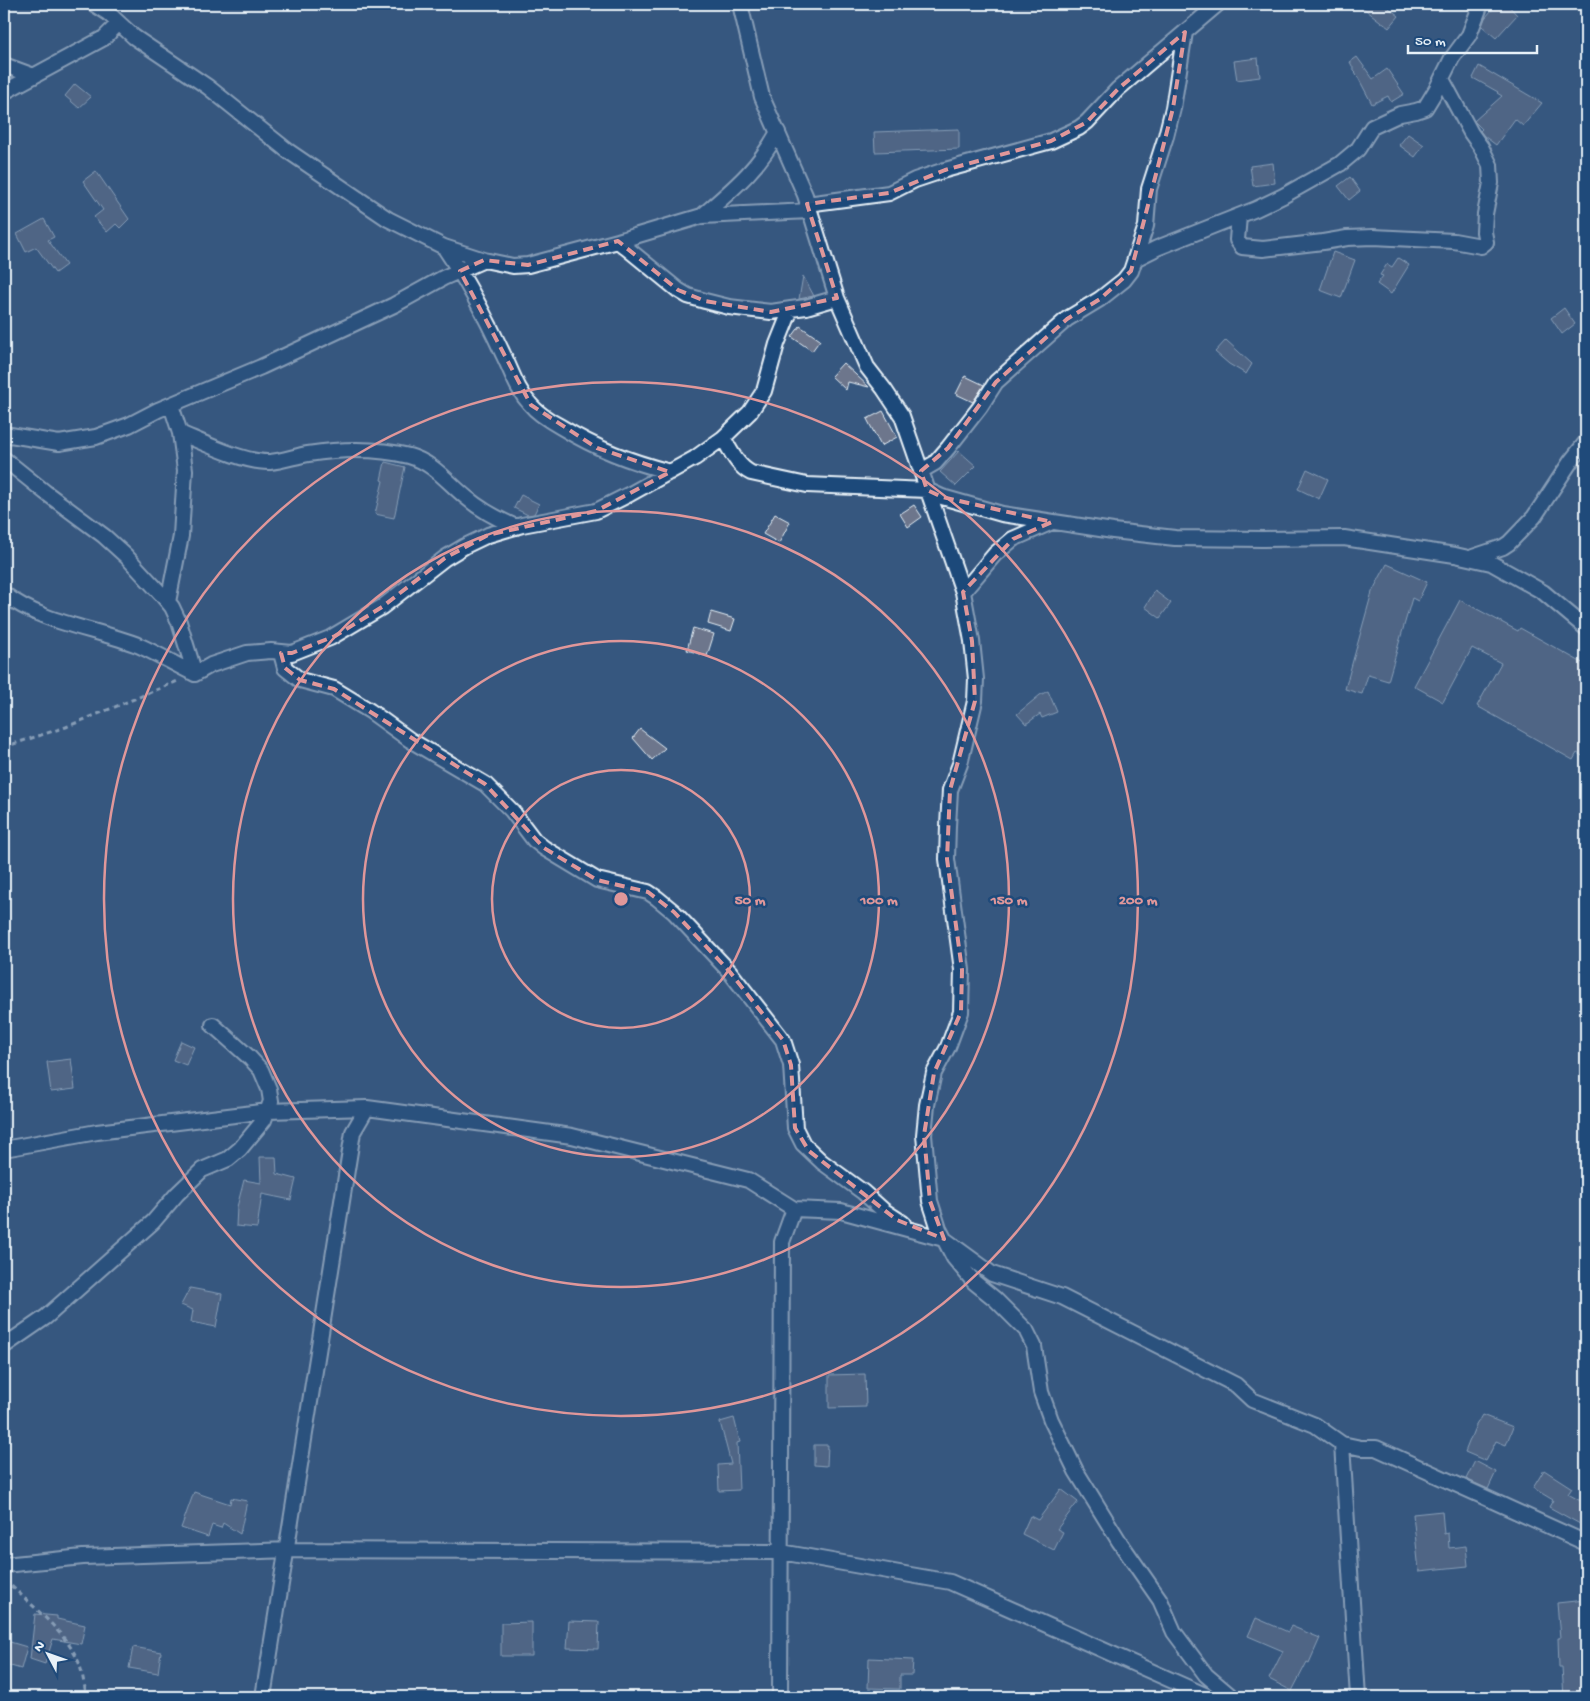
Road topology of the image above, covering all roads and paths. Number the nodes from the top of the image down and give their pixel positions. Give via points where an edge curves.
1 (94, 4) edge
2 (740, 4) edge
3 (1218, 4) edge
4 (1482, 4) edge
5 (119, 23) junction
6 (1184, 32) junction
7 (5, 63) edge
8 (34, 76) junction
9 (1442, 79) junction
10 (4, 92) edge
11 (778, 132) junction
12 (809, 208) junction
13 (702, 216) junction
14 (1238, 216) junction
15 (618, 241) junction
16 (444, 248) junction
17 (1135, 259) junction
18 (484, 260) junction
19 (460, 271) junction
20 (837, 298) junction
21 (790, 309) junction
22 (171, 404) junction
23 (180, 433) junction
24 (4, 434) edge
25 (723, 438) junction
26 (1586, 442) edge
27 (4, 459) edge
28 (921, 471) junction
29 (670, 472) junction
30 (927, 490) junction
31 (1052, 522) junction
32 (516, 527) junction
33 (1469, 558) junction
34 (963, 592) junction
35 (4, 594) edge
36 (168, 602) junction
37 (1586, 628) edge
38 (281, 653) junction
39 (194, 674) junction
40 (4, 747) edge
41 (213, 1025) dead end
42 (366, 1108) junction
43 (268, 1111) junction
44 (4, 1149) edge
45 (794, 1209) junction
46 (916, 1231) junction
47 (944, 1240) junction
48 (4, 1346) edge
49 (1342, 1444) junction
50 (1586, 1543) edge
51 (286, 1550) junction
52 (781, 1552) junction
53 (4, 1565) edge
54 (4, 1579) edge
55 (87, 1697) edge
56 (263, 1697) edge
57 (780, 1697) edge
58 (1209, 1697) edge
59 (1232, 1697) edge
60 (1358, 1697) edge

1 - 5 street
2 - 11 street via 756,78
3 - 6 street
4 - 9 street via 1469,35
5 - 8 street via 104,38
5 - 16 street via 134,37 208,87 288,151 388,219
6 - 12 street via 1118,89 1087,122 1050,141 945,170 889,193
6 - 17 street via 1173,108 1149,189 1146,226
7 - 8 street
8 - 10 street
9 - 14 street via 1425,108 1400,114 1372,128 1358,149 1340,164 1283,196
9 - 14 street via 1490,165 1484,245 1373,237 1246,248 1237,240
11 - 12 street
11 - 13 street via 766,154 747,176
12 - 13 street
12 - 20 street
13 - 15 street
14 - 17 street
15 - 18 street via 528,265 513,266
15 - 21 street via 688,296 771,312
16 - 18 street
16 - 19 street
17 - 28 street via 1124,280 1066,319 996,382 948,448 935,463
18 - 19 street
19 - 22 street via 261,367
19 - 29 street via 517,385 531,405 597,448
20 - 21 street
20 - 28 street via 867,367 902,416
21 - 25 street via 764,391 750,412
22 - 23 street
22 - 24 street via 129,425 87,439 59,443
23 - 32 street via 230,453 270,462 332,450 410,456 434,467 467,498 492,516
23 - 36 street via 185,470 184,495 181,536
25 - 29 street
25 - 30 street via 742,468 751,473 807,485
26 - 33 street via 1534,516 1509,543
27 - 36 street via 104,536
28 - 30 street
29 - 32 street via 596,511
30 - 31 street via 1002,514
30 - 34 street
31 - 33 street via 1175,538 1344,538
31 - 34 street via 1013,539 995,554
32 - 38 street via 488,535 446,558 382,607 335,636 292,653
33 - 37 street via 1491,563 1543,592
34 - 47 street via 972,641 975,701 960,764 950,790 947,859 962,970 961,1012 934,1073 924,1135 930,1201
35 - 39 street via 44,616 140,646
36 - 39 street via 179,622
38 - 39 street via 247,653
38 - 46 street via 286,668 300,680 334,689 410,740 485,784 544,848 597,880 648,892 674,912 730,972 783,1040 791,1065 794,1128 804,1144 883,1210
39 - 40 path via 66,727
41 - 43 street via 261,1070 272,1100
42 - 43 street
42 - 45 street via 572,1136 748,1180
42 - 51 street via 353,1132
43 - 44 street via 97,1132
43 - 48 street via 240,1149 228,1159 202,1170 153,1222 46,1317
45 - 46 street via 842,1212
45 - 52 street via 782,1242
46 - 47 street
47 - 49 street via 992,1274 1062,1296 1236,1385 1252,1400 1315,1425
47 - 59 street via 974,1282 1026,1330 1034,1346 1041,1392 1050,1420 1076,1471 1160,1600 1174,1632 1206,1675
49 - 50 street via 1376,1448
49 - 60 street
51 - 52 street
51 - 53 street via 83,1557
51 - 56 street
52 - 57 street
52 - 58 street via 950,1582
54 - 55 path via 70,1647 79,1663

